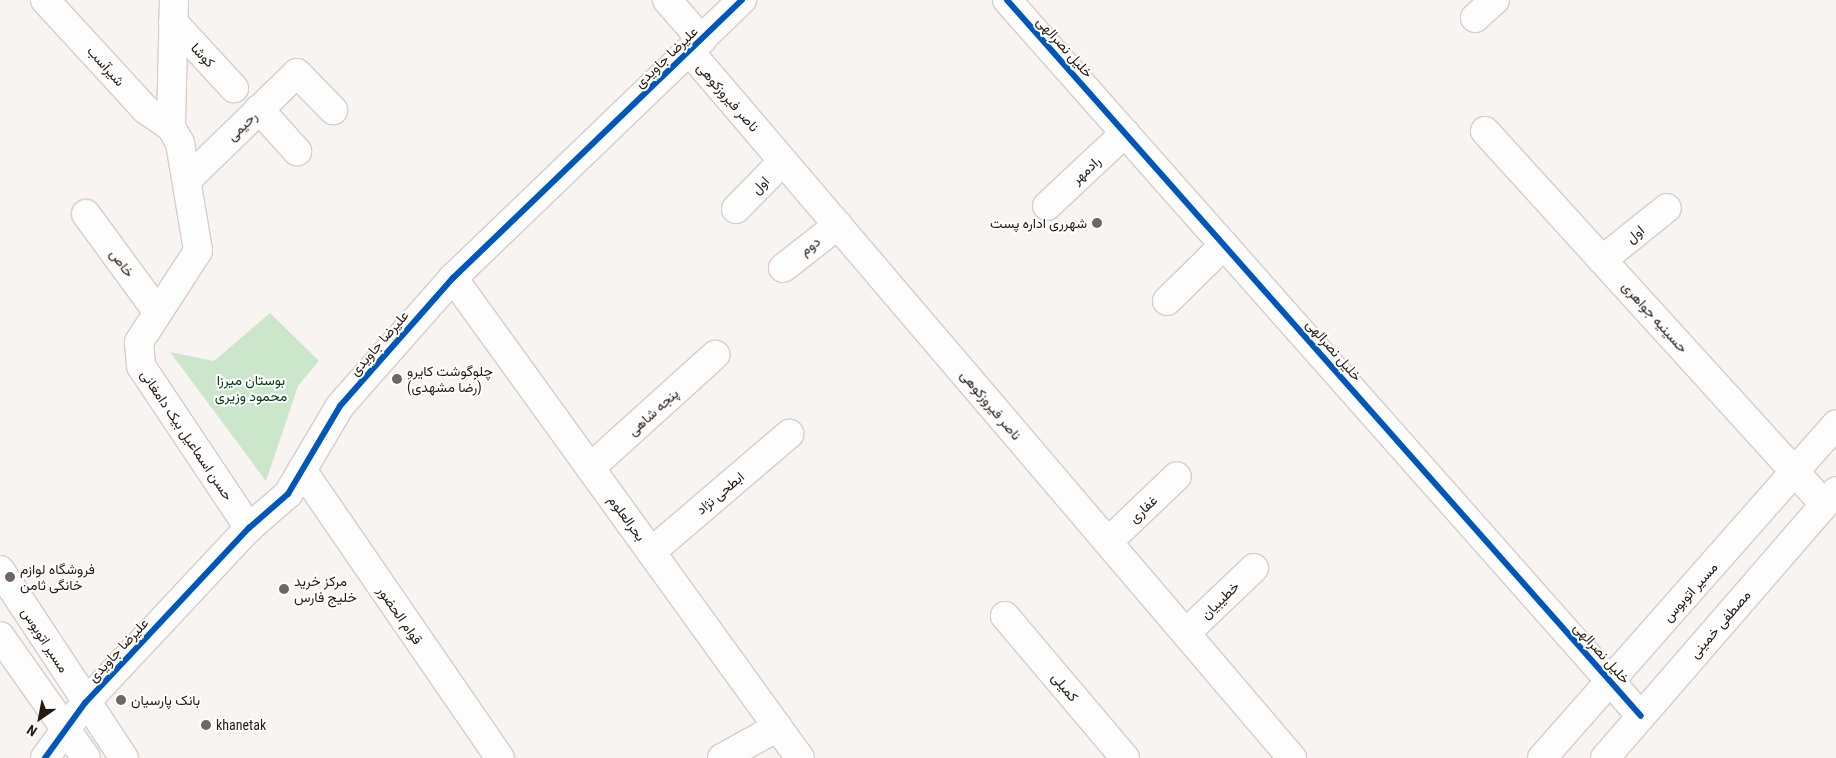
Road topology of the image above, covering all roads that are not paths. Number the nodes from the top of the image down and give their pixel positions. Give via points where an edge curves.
1 (45, 0) edge
2 (667, 0) edge
3 (742, 0) edge
4 (1007, 0) edge
5 (1495, 0) edge
6 (173, 11) edge
7 (1475, 18) dead end
8 (696, 46) junction
9 (234, 88) dead end
10 (259, 109) junction
11 (333, 110) dead end
12 (172, 127) junction
13 (1485, 131) dead end
14 (1125, 133) junction
15 (297, 151) dead end
16 (783, 161) junction
17 (187, 180) junction
18 (1047, 206) dead end
19 (1667, 208) dead end
20 (736, 209) dead end
21 (86, 214) dead end
22 (838, 225) junction
23 (1224, 245) junction
24 (1602, 260) junction
25 (783, 268) dead end
26 (453, 278) junction
27 (1168, 301) dead end
28 (157, 311) junction
29 (715, 355) dead end
30 (1836, 424) edge
31 (790, 434) dead end
32 (590, 468) junction
33 (302, 470) junction
34 (1795, 472) junction
35 (1178, 476) dead end
36 (1830, 498) edge
37 (249, 528) junction
38 (1108, 542) junction
39 (651, 552) junction
40 (1254, 568) dead end
41 (0, 570) edge
42 (1005, 616) dead end
43 (1186, 633) junction
44 (0, 636) edge
45 (1610, 682) junction
46 (86, 703) junction
47 (1641, 716) junction
48 (778, 727) junction
49 (65, 728) junction
50 (44, 758) edge
51 (86, 758) edge
52 (124, 758) edge
53 (500, 758) edge
54 (722, 758) edge
55 (800, 758) edge
56 (1125, 758) edge
57 (1292, 758) edge
58 (1542, 758) edge
59 (1605, 758) edge

1 - 12 street, شیرآسب via 146,110
2 - 8 street, ناصر فیروزکوهی
3 - 8 street, علیرضا جاویدی
4 - 14 street, خلیل نصرالهی
5 - 7 street
6 - 9 street, کوشا
6 - 12 street, حسن اسماعیل بیک دامغانی
8 - 16 street, ناصر فیروزکوهی
8 - 26 street, علیرضا جاویدی
10 - 11 street, رحیمی via 297,73
10 - 15 street
10 - 17 street, رحیمی
12 - 17 street, حسن اسماعیل بیک دامغانی
13 - 24 street, حسینیه جواهری
14 - 18 street, رادمهر
14 - 23 street, خلیل نصرالهی
16 - 20 street, اول
16 - 22 street, ناصر فیروزکوهی
17 - 28 street, حسن اسماعیل بیک دامغانی via 198,251
19 - 24 street, اول
21 - 28 street, خاص
22 - 25 street, دوم
22 - 38 street, ناصر فیروزکوهی
23 - 27 street
23 - 45 street, خلیل نصرالهی
24 - 34 street, حسینیه جواهری
26 - 32 street, بحرالعلوم
26 - 33 street, علیرضا جاویدی via 340,406
28 - 37 street, حسن اسماعیل بیک دامغانی via 139,342 141,366
29 - 32 street, پنجه شاهی
30 - 34 street, مسیر اتوبوس
31 - 39 street, ابطحی نژاد
32 - 39 street, بحرالعلوم
33 - 37 street, علیرضا جاویدی via 288,494
33 - 53 street, قوام الحضور
34 - 36 street, حسینیه جواهری
34 - 45 street, مسیر اتوبوس
35 - 38 street, غفاری
36 - 47 street, مصطفی خمینی
37 - 46 street, علیرضا جاویدی
38 - 43 street, ناصر فیروزکوهی
39 - 48 street, بحرالعلوم
40 - 43 street, خطیبیان
41 - 46 street, مسیر اتوبوس
42 - 56 street, کمیلی
43 - 57 street, ناصر فیروزکوهی
44 - 49 street
45 - 47 street, خلیل نصرالهی
45 - 58 street, مسیر اتوبوس
46 - 49 street, علیرضا جاویدی
46 - 52 street, مسیر اتوبوس
47 - 59 street, مصطفی خمینی
48 - 54 street
48 - 55 street, بحرالعلوم
49 - 50 street, علیرضا جاویدی
49 - 51 street

